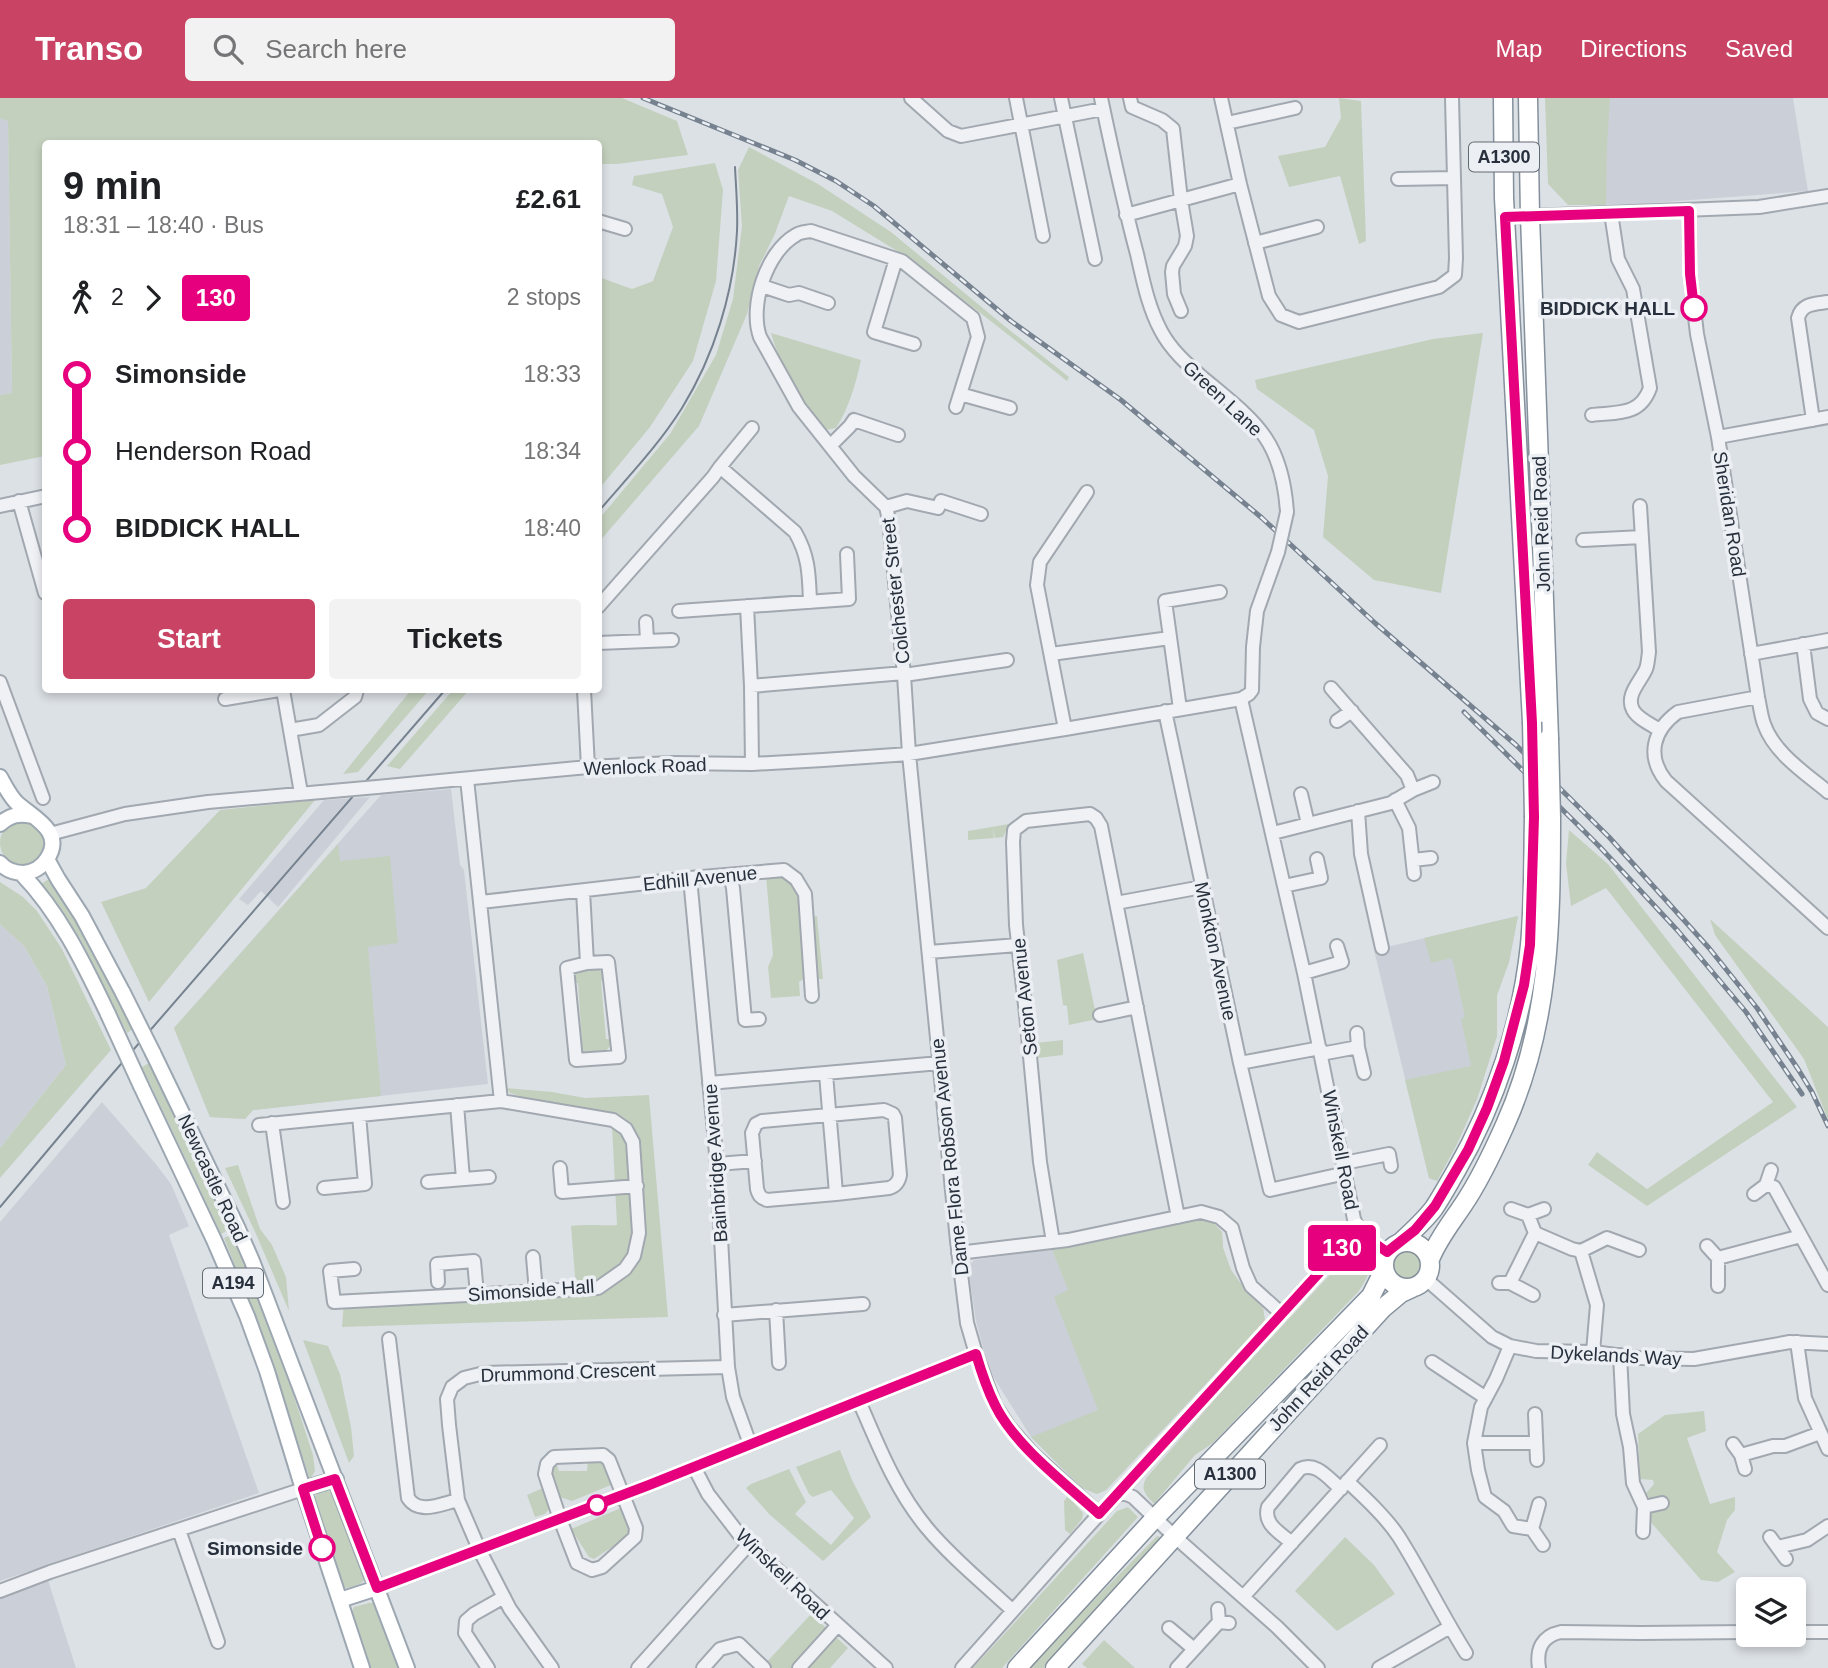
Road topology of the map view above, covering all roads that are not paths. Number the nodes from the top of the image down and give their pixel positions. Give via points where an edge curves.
1 (911, 98) edge
2 (1016, 98) edge
3 (1061, 98) edge
4 (1130, 98) edge
5 (1221, 98) edge
6 (1452, 98) edge
7 (1503, 98) edge
8 (1528, 98) edge
9 (1102, 103) edge
10 (1295, 108) dead end
11 (1065, 117) junction
12 (1227, 123) junction
13 (1022, 125) junction
14 (1454, 178) junction
15 (1398, 179) dead end
16 (1240, 184) junction
17 (1828, 196) edge
18 (1181, 200) junction
19 (1689, 211) junction
20 (1611, 213) junction
21 (1126, 215) junction
22 (1530, 216) junction
23 (1505, 217) junction
24 (602, 222) edge
25 (1317, 227) dead end
26 (625, 229) dead end
27 (1043, 236) dead end
28 (1255, 243) junction
29 (896, 259) junction
30 (1095, 259) dead end
31 (762, 286) junction
32 (1828, 302) edge
33 (828, 303) dead end
34 (1181, 311) dead end
35 (914, 344) dead end
36 (960, 394) junction
37 (956, 407) dead end
38 (1010, 408) dead end
39 (1592, 415) dead end
40 (1828, 417) edge
41 (1814, 420) junction
42 (752, 428) dead end
43 (898, 435) dead end
44 (1718, 436) junction
45 (830, 446) junction
46 (717, 472) junction
47 (1087, 492) dead end
48 (42, 497) edge
49 (19, 501) junction
50 (0, 506) edge
51 (1640, 506) dead end
52 (886, 507) junction
53 (981, 514) dead end
54 (1642, 537) junction
55 (1583, 540) dead end
56 (847, 554) dead end
57 (42, 582) edge
58 (1220, 592) dead end
59 (602, 602) edge
60 (810, 602) junction
61 (747, 606) junction
62 (679, 611) dead end
63 (646, 622) dead end
64 (1170, 638) junction
65 (672, 640) dead end
66 (1828, 640) edge
67 (647, 641) junction
68 (602, 643) edge
69 (1803, 644) junction
70 (1051, 654) junction
71 (1751, 654) junction
72 (1007, 660) dead end
73 (904, 674) junction
74 (0, 682) edge
75 (751, 686) junction
76 (1331, 688) dead end
77 (262, 693) edge
78 (282, 693) edge
79 (356, 693) edge
80 (584, 693) edge
81 (1758, 697) junction
82 (225, 699) dead end
83 (1241, 699) junction
84 (1180, 709) junction
85 (1166, 711) junction
86 (1352, 711) junction
87 (1828, 719) edge
88 (1337, 721) dead end
89 (1065, 729) junction
90 (290, 730) junction
91 (1660, 730) junction
92 (909, 754) junction
93 (752, 764) junction
94 (588, 767) junction
95 (0, 777) edge
96 (467, 779) junction
97 (1433, 782) dead end
98 (1413, 790) junction
99 (1828, 792) edge
100 (301, 793) junction
101 (1301, 794) dead end
102 (43, 798) dead end
103 (1395, 800) junction
104 (1358, 811) junction
105 (32, 816) junction
106 (1542, 817) junction
107 (0, 824) edge
108 (1308, 824) junction
109 (1273, 833) junction
110 (50, 834) junction
111 (1431, 858) dead end
112 (47, 859) junction
113 (1317, 859) dead end
114 (1413, 860) junction
115 (0, 863) edge
116 (21, 873) junction
117 (1415, 874) dead end
118 (730, 875) junction
119 (690, 878) junction
120 (1284, 886) junction
121 (1202, 887) junction
122 (583, 891) junction
123 (481, 902) junction
124 (1116, 903) junction
125 (1828, 928) edge
126 (1018, 945) junction
127 (1337, 946) dead end
128 (1382, 948) dead end
129 (929, 952) junction
130 (587, 963) junction
131 (1304, 973) junction
132 (812, 996) dead end
133 (1137, 1007) junction
134 (1100, 1015) dead end
135 (759, 1019) dead end
136 (1357, 1033) dead end
137 (1359, 1047) junction
138 (1320, 1051) junction
139 (940, 1062) junction
140 (1240, 1063) junction
141 (826, 1073) junction
142 (1364, 1073) dead end
143 (709, 1083) junction
144 (1520, 1089) junction
145 (500, 1101) junction
146 (457, 1105) junction
147 (359, 1115) junction
148 (830, 1115) junction
149 (755, 1161) junction
150 (717, 1164) junction
151 (1391, 1166) dead end
152 (560, 1168) dead end
153 (1345, 1168) junction
154 (1771, 1171) dead end
155 (489, 1177) dead end
156 (463, 1179) junction
157 (428, 1182) dead end
158 (1766, 1185) junction
159 (637, 1186) junction
160 (324, 1188) dead end
161 (836, 1194) junction
162 (1754, 1194) dead end
163 (283, 1202) dead end
164 (1435, 1206) junction
165 (1511, 1209) dead end
166 (1544, 1209) dead end
167 (1528, 1215) junction
168 (1178, 1217) junction
169 (1358, 1227) junction
170 (1535, 1233) junction
171 (1801, 1236) junction
172 (1053, 1242) junction
173 (1707, 1246) dead end
174 (1394, 1247) junction
175 (1639, 1250) dead end
176 (1581, 1251) junction
177 (958, 1253) junction
178 (533, 1257) dead end
179 (1718, 1258) junction
180 (1430, 1259) junction
181 (354, 1269) dead end
182 (1384, 1270) junction
183 (438, 1282) dead end
184 (1419, 1284) junction
185 (1828, 1285) edge
186 (1718, 1286) dead end
187 (536, 1292) junction
188 (477, 1294) junction
189 (1533, 1296) dead end
190 (863, 1304) dead end
191 (776, 1310) junction
192 (1282, 1314) junction
193 (724, 1315) junction
194 (389, 1339) dead end
195 (1797, 1342) junction
196 (1828, 1344) edge
197 (1510, 1346) junction
198 (1593, 1352) junction
199 (976, 1354) junction
200 (1620, 1355) junction
201 (1432, 1362) dead end
202 (779, 1363) dead end
203 (728, 1367) junction
204 (1486, 1398) junction
205 (859, 1401) junction
206 (1535, 1414) dead end
207 (1820, 1433) junction
208 (1474, 1443) junction
209 (1535, 1443) junction
210 (750, 1444) junction
211 (1733, 1444) dead end
212 (1380, 1445) dead end
213 (1828, 1449) edge
214 (1741, 1455) junction
215 (1536, 1460) dead end
216 (694, 1467) junction
217 (1745, 1469) dead end
218 (335, 1479) junction
219 (1344, 1485) junction
220 (303, 1489) junction
221 (1118, 1494) junction
222 (624, 1495) junction
223 (458, 1500) junction
224 (1662, 1503) dead end
225 (1539, 1504) dead end
226 (1644, 1507) junction
227 (1099, 1514) junction
228 (1155, 1518) junction
229 (560, 1519) junction
230 (1828, 1526) edge
231 (1532, 1529) junction
232 (179, 1530) junction
233 (1643, 1532) dead end
234 (1174, 1536) junction
235 (1292, 1543) junction
236 (749, 1544) junction
237 (1543, 1545) dead end
238 (479, 1549) junction
239 (1786, 1559) dead end
240 (377, 1588) junction
241 (0, 1591) edge
242 (504, 1597) junction
243 (1243, 1597) junction
244 (340, 1600) junction
245 (1012, 1610) junction
246 (1222, 1618) dead end
247 (1165, 1625) dead end
248 (837, 1626) junction
249 (1450, 1628) junction
250 (1736, 1632) edge
251 (1806, 1632) edge
252 (1828, 1632) edge
253 (218, 1642) dead end
254 (1194, 1649) junction
255 (1466, 1653) dead end
256 (1314, 1663) edge
257 (362, 1668) edge
258 (407, 1668) edge
259 (488, 1668) edge
260 (552, 1668) edge
261 (638, 1668) edge
262 (703, 1668) edge
263 (764, 1668) edge
264 (799, 1668) edge
265 (886, 1668) edge
266 (961, 1668) edge
267 (1017, 1668) edge
268 (1055, 1668) edge
269 (1177, 1668) edge
270 (1298, 1668) edge
271 (1379, 1668) edge
272 (1539, 1668) edge

1 - 13 street via 948,131 961,136
2 - 13 street
3 - 11 street
4 - 18 street via 1132,107 1173,129
5 - 12 street
6 - 14 street
7 - 23 highway, John Reid Road / A1300
8 - 22 highway, John Reid Road / A1300
9 - 11 street
9 - 21 street, Green Lane
10 - 12 street
11 - 13 street
11 - 30 street
12 - 16 street
13 - 27 street
14 - 15 street
14 - 28 street via 1455,275 1439,287 1299,322 1280,315 1269,296
16 - 18 street
16 - 28 street
17 - 19 street via 1759,207
18 - 21 street
18 - 34 street via 1187,236 1173,266 1169,295
19 - 20 street
19 - 44 street, Sheridan Road via 1697,334
20 - 22 street
20 - 39 street via 1618,259 1633,289 1650,388 1633,410
21 - 83 street, Green Lane, bridge via 1162,334 1182,360 1264,435 1284,481 1287,512 1257,611 1252,690
22 - 23 street
22 - 106 highway, John Reid Road / A1300, bridge via 1549,738
23 - 106 highway, John Reid Road / A1300, bridge via 1532,723
24 - 26 street
25 - 28 street
29 - 31 street, Colchester Street via 811,231 798,233 771,260
29 - 35 street via 874,332
29 - 36 street, Colchester Street via 973,318 978,337
31 - 33 street
31 - 45 street, Colchester Street via 756,307 760,337 799,407
32 - 41 street via 1805,306 1798,317
36 - 37 street, Colchester Street
36 - 38 street
40 - 41 street
41 - 44 street
42 - 46 street
43 - 45 street via 854,420
44 - 71 street, Sheridan Road
45 - 52 street, Colchester Street
46 - 59 street
46 - 60 street via 795,532 808,563
47 - 70 street via 1040,562 1037,585
48 - 49 street
49 - 50 street
49 - 57 street
51 - 54 street
52 - 53 street via 907,501 938,508 941,501
52 - 73 street, Colchester Street
54 - 55 street
54 - 91 street via 1649,652 1632,700 1639,717
56 - 60 street via 849,599
58 - 64 street via 1165,601
60 - 61 street
61 - 62 street
61 - 75 street
63 - 67 street
64 - 70 street
64 - 84 street
65 - 67 street
66 - 69 street
67 - 68 street
69 - 71 street
69 - 87 street via 1810,699 1817,713
70 - 89 street
71 - 81 street, Sheridan Road
72 - 73 street
73 - 75 street
73 - 92 street, Colchester Street
74 - 102 street
75 - 93 street
76 - 86 street
77 - 82 street
78 - 90 street
79 - 90 street via 319,724
80 - 94 street
81 - 91 street via 1678,712
81 - 99 street, Sheridan Road via 1772,740
83 - 84 street, Wenlock Road
83 - 109 street, Winskell Road
84 - 85 street, Wenlock Road
85 - 89 street, Wenlock Road
85 - 121 street, Monkton Avenue
86 - 88 street
86 - 98 street via 1407,775
89 - 92 street, Wenlock Road
90 - 100 street
91 - 125 street via 1654,760 1666,781
92 - 93 street, Wenlock Road
92 - 129 street, Dame Flora Robson Avenue
93 - 94 street, Wenlock Road
94 - 96 street, Wenlock Road
95 - 105 main road
96 - 100 street, Wenlock Road, bridge
96 - 123 street
97 - 98 street
98 - 103 street
100 - 110 street, Wenlock Road via 125,814
101 - 108 street
103 - 104 street
103 - 114 street via 1409,828
104 - 108 street
104 - 128 street via 1361,854
105 - 107 main road via 14,815
105 - 110 main road
106 - 144 highway, John Reid Road / A1300 via 1551,899 1547,966
106 - 164 highway, John Reid Road / A1300 via 1524,985 1504,1061 1468,1150
108 - 109 street
109 - 120 street, Winskell Road
110 - 112 main road
111 - 114 street
112 - 116 main road via 31,872
112 - 218 main road, Newcastle Road / A194, bridge via 123,993 238,1229
113 - 120 street via 1321,878
114 - 117 street
115 - 116 main road, A194
116 - 220 main road, Newcastle Road / A194, bridge via 60,923 86,969 214,1240 247,1316
118 - 119 street, Edhill Avenue
118 - 132 street, Edhill Avenue via 784,870 796,879 805,894
118 - 135 street via 745,1020
119 - 122 street, Edhill Avenue
119 - 143 street, Bainbridge Avenue
120 - 131 street, Winskell Road
121 - 124 street
121 - 140 street, Monkton Avenue
122 - 123 street, Edhill Avenue
122 - 130 street
123 - 145 street
124 - 126 street, Seton Avenue via 1096,818 1090,814 1026,821 1014,830 1013,842
124 - 133 street
126 - 129 street
126 - 172 street, Seton Avenue via 1040,1162
127 - 131 street via 1342,962
129 - 139 street, Dame Flora Robson Avenue
130 - 130 street via 567,968 576,1060 620,1057 608,962
131 - 138 street, Winskell Road
133 - 134 street
133 - 168 street
136 - 137 street
137 - 138 street
137 - 142 street
138 - 140 street
138 - 153 street, Winskell Road
139 - 141 street
139 - 177 street, Dame Flora Robson Avenue
140 - 153 street, Monkton Avenue via 1270,1190
141 - 143 street
141 - 148 street
143 - 150 street, Bainbridge Avenue
144 - 164 highway via 1506,1086 1468,1166
144 - 180 highway, John Reid Road / A1300 via 1479,1179
145 - 146 street, Simonside Hall
145 - 159 street, Simonside Hall via 613,1120 633,1142
146 - 147 street, Simonside Hall
146 - 156 street
147 - 160 street via 365,1184
147 - 163 street, Simonside Hall via 266,1124
148 - 149 street via 756,1124 752,1133
148 - 161 street
148 - 161 street via 884,1110 893,1114 900,1175 894,1187
149 - 150 street
149 - 161 street via 762,1198
150 - 193 street, Bainbridge Avenue
151 - 153 street via 1389,1154
152 - 159 street via 562,1192
153 - 169 street, Winskell Road
154 - 158 street
155 - 156 street
156 - 157 street
158 - 162 street
158 - 171 street via 1774,1186
159 - 187 street, Simonside Hall via 639,1233 634,1256 625,1269 598,1288
164 - 174 highway, John Reid Road / A1300
165 - 167 street
166 - 167 street
167 - 170 street
168 - 172 street
168 - 192 street via 1201,1212 1219,1217 1232,1228 1251,1286
169 - 174 street via 1367,1238
169 - 192 street, Winskell Road
170 - 176 street
170 - 189 street via 1504,1283
171 - 179 street
171 - 185 street
172 - 177 street
173 - 179 street
174 - 180 highway via 1416,1243
174 - 182 highway via 1385,1258
175 - 176 street via 1607,1238
176 - 198 street via 1597,1305
177 - 199 street, Dame Flora Robson Avenue
178 - 187 street
179 - 186 street
180 - 184 highway
181 - 188 street, Simonside Hall via 330,1272 334,1301
182 - 184 highway via 1391,1283 1405,1289
182 - 228 highway, John Reid Road / A1300 via 1371,1296
183 - 188 street via 437,1264 474,1261
184 - 197 street, Dykelands Way
184 - 234 highway, John Reid Road / A1300 via 1383,1308
187 - 188 street, Simonside Hall
190 - 191 street
191 - 193 street
191 - 202 street
192 - 221 street, Winskell Road
193 - 203 street, Bainbridge Avenue
194 - 223 street via 408,1498 421,1508
195 - 196 street, Dykelands Way
195 - 200 street, Dykelands Way via 1694,1359
195 - 207 street via 1805,1398
197 - 198 street, Dykelands Way
197 - 204 street
198 - 200 street, Dykelands Way
199 - 205 street
199 - 227 street, Dame Flora Robson Avenue via 995,1405 1009,1427
200 - 226 street via 1633,1483
201 - 204 street
203 - 210 street, Bainbridge Avenue
203 - 223 street, Drummond Crescent via 484,1373 464,1378 452,1387 447,1399
204 - 208 street
205 - 210 street
205 - 245 street via 890,1472 925,1526
206 - 209 street
207 - 213 street
207 - 214 street
208 - 209 street
208 - 231 street via 1485,1497 1504,1511 1513,1526
209 - 215 street
210 - 216 street
211 - 214 street
212 - 219 street
214 - 217 street
216 - 222 street
216 - 236 street, Winskell Road via 708,1494
218 - 220 main road
218 - 240 main road, Newcastle Road / A194
219 - 235 street
219 - 235 street via 1314,1466 1300,1469 1265,1515
219 - 249 street via 1397,1534
220 - 232 street
220 - 244 main road, Newcastle Road / A194
221 - 227 street, Winskell Road
221 - 228 street via 1132,1497
222 - 229 street
222 - 229 street via 635,1537 602,1567 592,1570 577,1563
222 - 229 street via 603,1455 554,1457 544,1474
223 - 238 street, Drummond Crescent
224 - 226 street
225 - 231 street
226 - 233 street
227 - 245 street, Winskell Road
228 - 234 street
228 - 267 highway, John Reid Road / A1300
229 - 238 street
230 - 239 street via 1807,1540 1774,1542
231 - 237 street
232 - 241 street
232 - 253 street
234 - 243 street
234 - 268 highway, John Reid Road / A1300
235 - 243 street
236 - 248 street, Winskell Road
236 - 261 street
238 - 240 street
238 - 242 street, Drummond Crescent
240 - 244 main road
240 - 258 main road, Newcastle Road / A194
242 - 259 street via 466,1621 465,1633
242 - 260 street, Drummond Crescent
243 - 256 street
244 - 257 main road, Newcastle Road / A194
245 - 266 street, Winskell Road
246 - 254 street
247 - 254 street
248 - 264 street
248 - 265 street, Winskell Road
249 - 255 street
249 - 271 street
250 - 272 street via 1553,1633 1541,1645
251 - 252 street
254 - 269 street
256 - 270 street
262 - 263 street via 720,1649 738,1644

